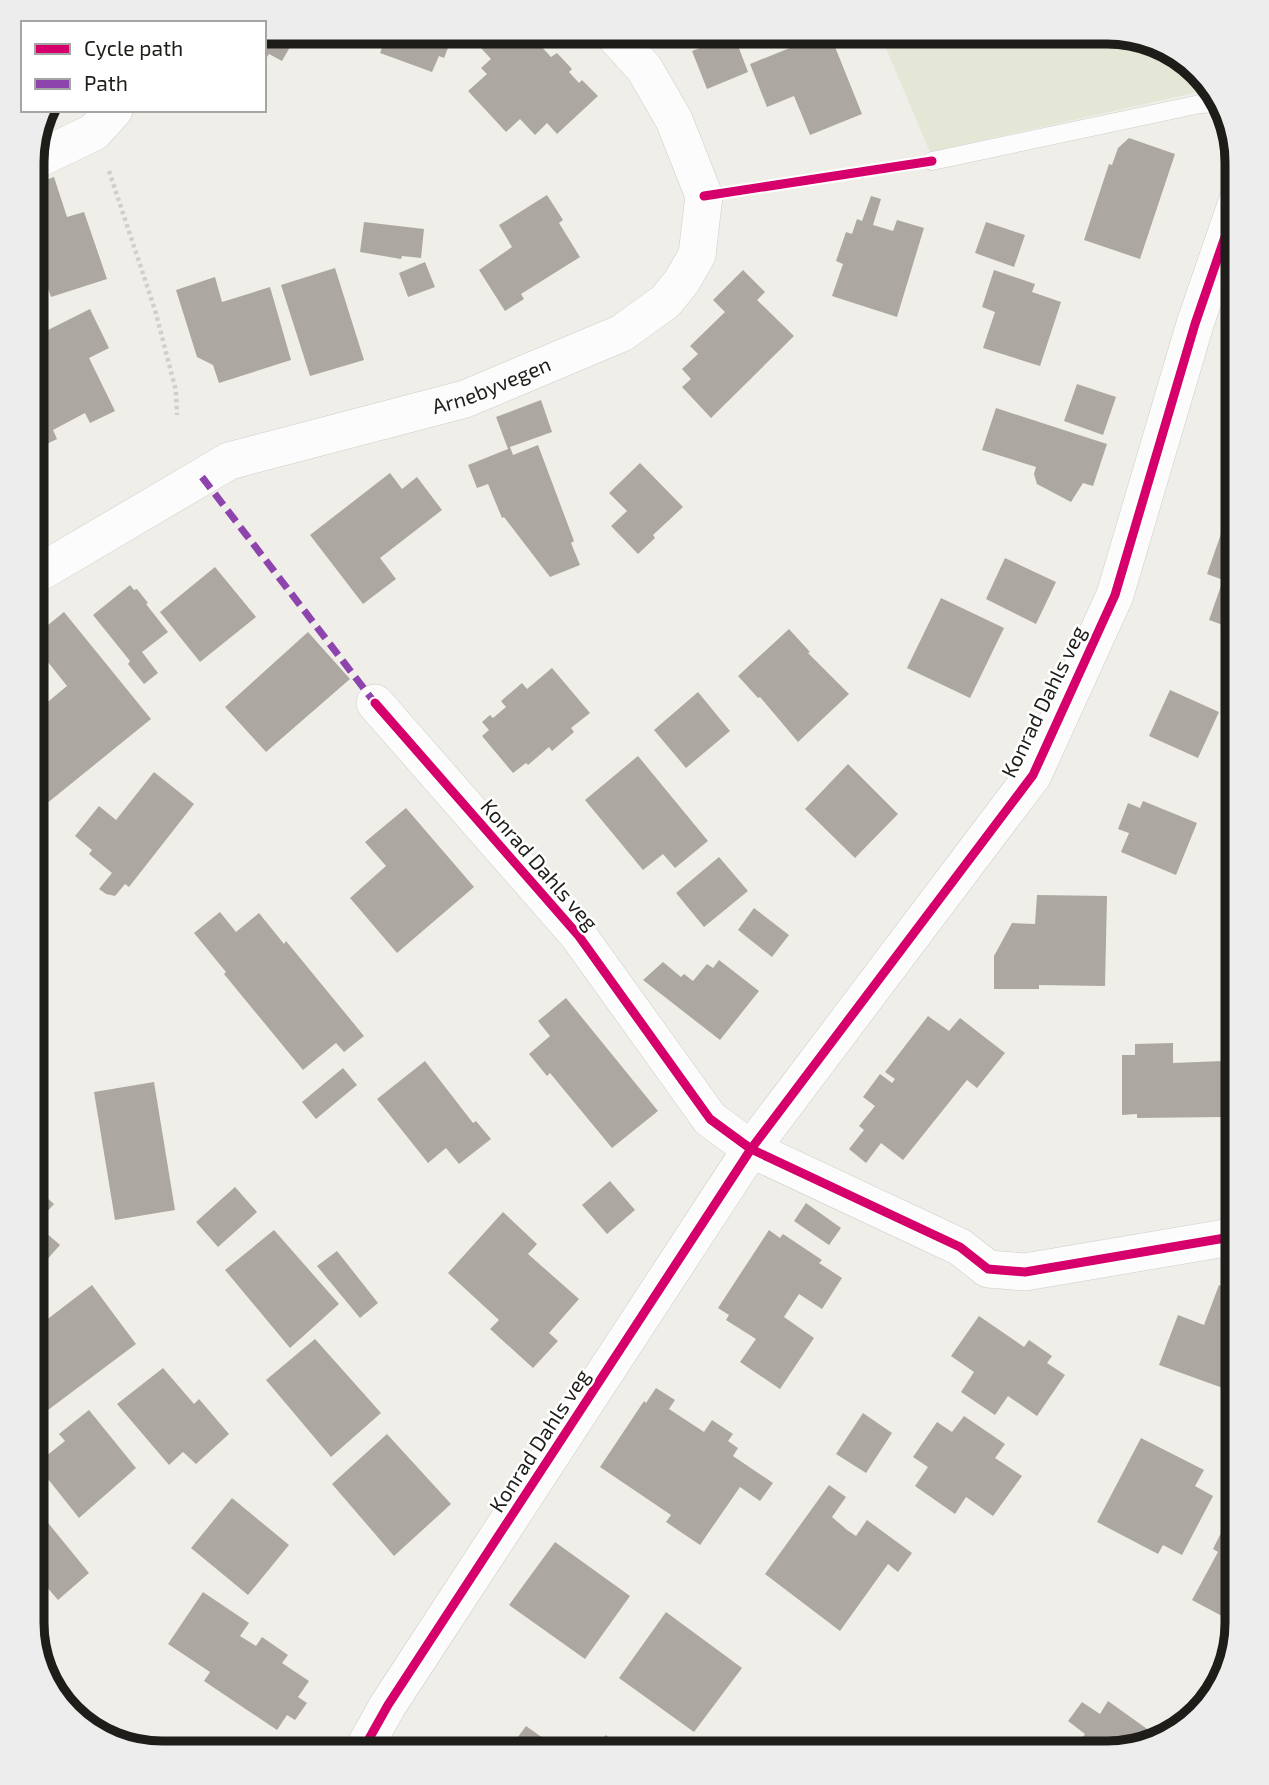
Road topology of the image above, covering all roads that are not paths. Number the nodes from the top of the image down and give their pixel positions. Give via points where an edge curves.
1 (622, 44) edge
2 (1209, 104) edge
3 (112, 112) edge
4 (44, 156) edge
5 (932, 161) dead end
6 (1225, 237) edge
7 (44, 570) edge
8 (375, 704) dead end
9 (751, 1149) junction
10 (1225, 1238) edge
11 (368, 1741) edge

1 - 7 street, Arnebyvegen via 644,68 674,120 704,196 697,256 666,301 622,333 465,399 229,461
2 - 5 lane
3 - 4 street via 94,132
6 - 9 street, Konrad Dahls veg via 1115,595 1033,775
8 - 9 street, Konrad Dahls veg via 578,935 710,1119
9 - 10 street, Konrad Dahls veg via 960,1247 988,1269 1025,1272
9 - 11 street, Konrad Dahls veg

